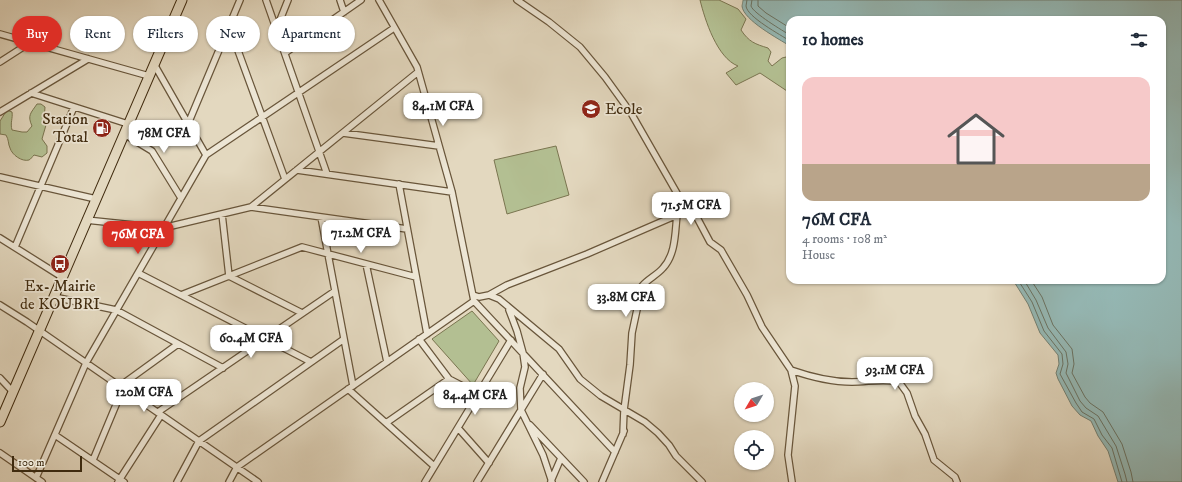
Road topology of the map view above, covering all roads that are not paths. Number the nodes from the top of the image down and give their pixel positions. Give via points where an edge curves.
1 (182, 0) edge
2 (240, 0) edge
3 (266, 0) edge
4 (288, 0) edge
5 (340, 0) edge
6 (361, 0) edge
7 (379, 0) edge
8 (517, 0) edge
9 (344, 12) junction
10 (233, 16) edge
11 (271, 16) edge
12 (282, 16) edge
13 (394, 28) junction
14 (0, 34) edge
15 (12, 37) edge
16 (62, 51) edge
17 (16, 52) edge
18 (218, 52) edge
19 (239, 52) edge
20 (284, 53) joint
21 (88, 59) junction
22 (0, 62) edge
23 (154, 64) junction
24 (418, 72) junction
25 (149, 76) junction
26 (298, 92) junction
27 (31, 93) junction
28 (74, 107) junction
29 (0, 112) edge
30 (263, 117) junction
31 (128, 124) junction
32 (188, 124) junction
33 (343, 133) junction
34 (124, 134) junction
35 (439, 146) junction
36 (320, 152) junction
37 (206, 155) junction
38 (297, 170) junction
39 (328, 174) junction
40 (0, 177) edge
41 (285, 179) junction
42 (399, 184) junction
43 (40, 186) junction
44 (452, 192) junction
45 (678, 195) junction
46 (181, 198) junction
47 (96, 199) junction
48 (251, 207) junction
49 (222, 214) junction
50 (676, 214) junction
51 (321, 217) junction
52 (86, 220) junction
53 (163, 228) junction
54 (407, 229) junction
55 (0, 238) edge
56 (15, 247) junction
57 (328, 254) junction
58 (366, 264) junction
59 (138, 273) junction
60 (229, 276) junction
61 (62, 277) junction
62 (416, 277) junction
63 (335, 291) junction
64 (181, 295) junction
65 (489, 295) junction
66 (54, 296) junction
67 (474, 298) junction
68 (0, 304) edge
69 (508, 308) junction
70 (116, 310) junction
71 (302, 313) junction
72 (39, 330) junction
73 (427, 334) junction
74 (265, 339) junction
75 (344, 339) junction
76 (419, 340) junction
77 (511, 340) junction
78 (178, 344) junction
79 (523, 353) junction
80 (311, 362) junction
81 (387, 362) junction
82 (86, 363) junction
83 (223, 368) junction
84 (791, 370) junction
85 (543, 374) junction
86 (0, 378) edge
87 (449, 379) junction
88 (121, 387) junction
89 (351, 387) junction
90 (13, 392) junction
91 (478, 394) junction
92 (624, 410) junction
93 (520, 412) junction
94 (160, 413) junction
95 (526, 421) junction
96 (0, 422) edge
97 (386, 423) junction
98 (458, 428) junction
99 (55, 435) junction
100 (199, 441) junction
101 (615, 452) junction
102 (0, 453) edge
103 (561, 458) junction
104 (92, 460) junction
105 (489, 464) junction
106 (434, 466) junction
107 (237, 467) junction
108 (36, 478) junction
109 (121, 481) edge
110 (255, 481) edge
111 (42, 482) edge
112 (177, 482) edge
113 (229, 482) edge
114 (425, 482) edge
115 (478, 482) edge
116 (551, 482) edge
117 (584, 482) edge
118 (602, 482) edge
119 (702, 482) edge
120 (792, 482) edge
121 (957, 482) edge

1 - 23 highway
2 - 10 street
3 - 11 street
4 - 12 street
5 - 9 street
6 - 9 street
7 - 13 street
8 - 45 street via 580,47 605,77 631,114
9 - 20 street
13 - 24 street
13 - 26 street
14 - 15 street
16 - 21 street
17 - 22 street
18 - 32 street
19 - 30 street
20 - 26 street
21 - 25 street
21 - 27 street
23 - 25 highway
23 - 32 street
24 - 33 street
24 - 35 street
25 - 31 highway
26 - 30 street
26 - 36 street
27 - 28 street
27 - 29 street
28 - 31 street
28 - 43 street
30 - 37 street
30 - 41 street
31 - 34 highway
32 - 37 street
33 - 35 street
33 - 36 street
34 - 46 street via 152,151
34 - 47 highway
35 - 44 street
36 - 38 street
36 - 39 street
37 - 46 street
38 - 39 street
38 - 41 street
39 - 42 street
40 - 43 street
41 - 48 street
42 - 44 street
42 - 54 street
43 - 47 street
43 - 56 street
44 - 67 street
45 - 50 street via 681,208
45 - 84 street via 693,210 710,242 722,250 762,327
46 - 53 street
47 - 52 highway
48 - 49 street
48 - 51 street
49 - 53 street
49 - 60 street
50 - 65 street via 587,254 507,285
50 - 92 street via 672,253 664,267 642,286 632,333
51 - 54 street
51 - 57 street
52 - 53 street
52 - 61 highway
53 - 59 street
54 - 62 street
55 - 56 street
56 - 61 street
57 - 58 street
57 - 60 street via 302,247
57 - 63 street
58 - 62 street
58 - 81 street
59 - 64 street
59 - 70 street
60 - 64 street
60 - 71 street
61 - 66 highway
62 - 73 street
63 - 71 street
63 - 75 street
64 - 74 street
65 - 67 street
65 - 69 street
66 - 70 street
66 - 72 highway
67 - 73 street
67 - 77 street
68 - 72 street
69 - 79 street
69 - 92 street via 559,349 580,379 600,396
70 - 78 street
70 - 82 street
71 - 74 street
72 - 82 street
72 - 90 highway
73 - 76 street
74 - 80 street
74 - 83 street
75 - 80 street
75 - 89 street
76 - 81 street
76 - 87 street
77 - 79 street
77 - 91 street
78 - 83 street
78 - 88 street
79 - 85 street
79 - 93 street via 525,367 520,388
80 - 100 street
81 - 89 street
82 - 88 street
82 - 99 street
83 - 94 street
84 - 120 street via 795,386 788,455
84 - 121 street via 832,381 900,382 925,434 934,460 955,477
85 - 93 street
85 - 101 street
86 - 90 street
87 - 91 street
87 - 97 street
88 - 94 street
88 - 104 street
89 - 97 street
89 - 107 street
90 - 96 highway
91 - 98 street
92 - 101 street via 624,431
92 - 119 street via 658,433
93 - 95 street
93 - 105 street
94 - 100 street
94 - 109 street
95 - 103 street
95 - 116 street via 543,455
97 - 106 street
98 - 105 street
98 - 106 street
99 - 104 street
99 - 108 street
100 - 107 street
100 - 112 street
101 - 118 street
102 - 108 street
103 - 116 street
103 - 117 street
104 - 109 street
105 - 115 street
106 - 114 street
107 - 110 street
107 - 113 street
108 - 111 street

